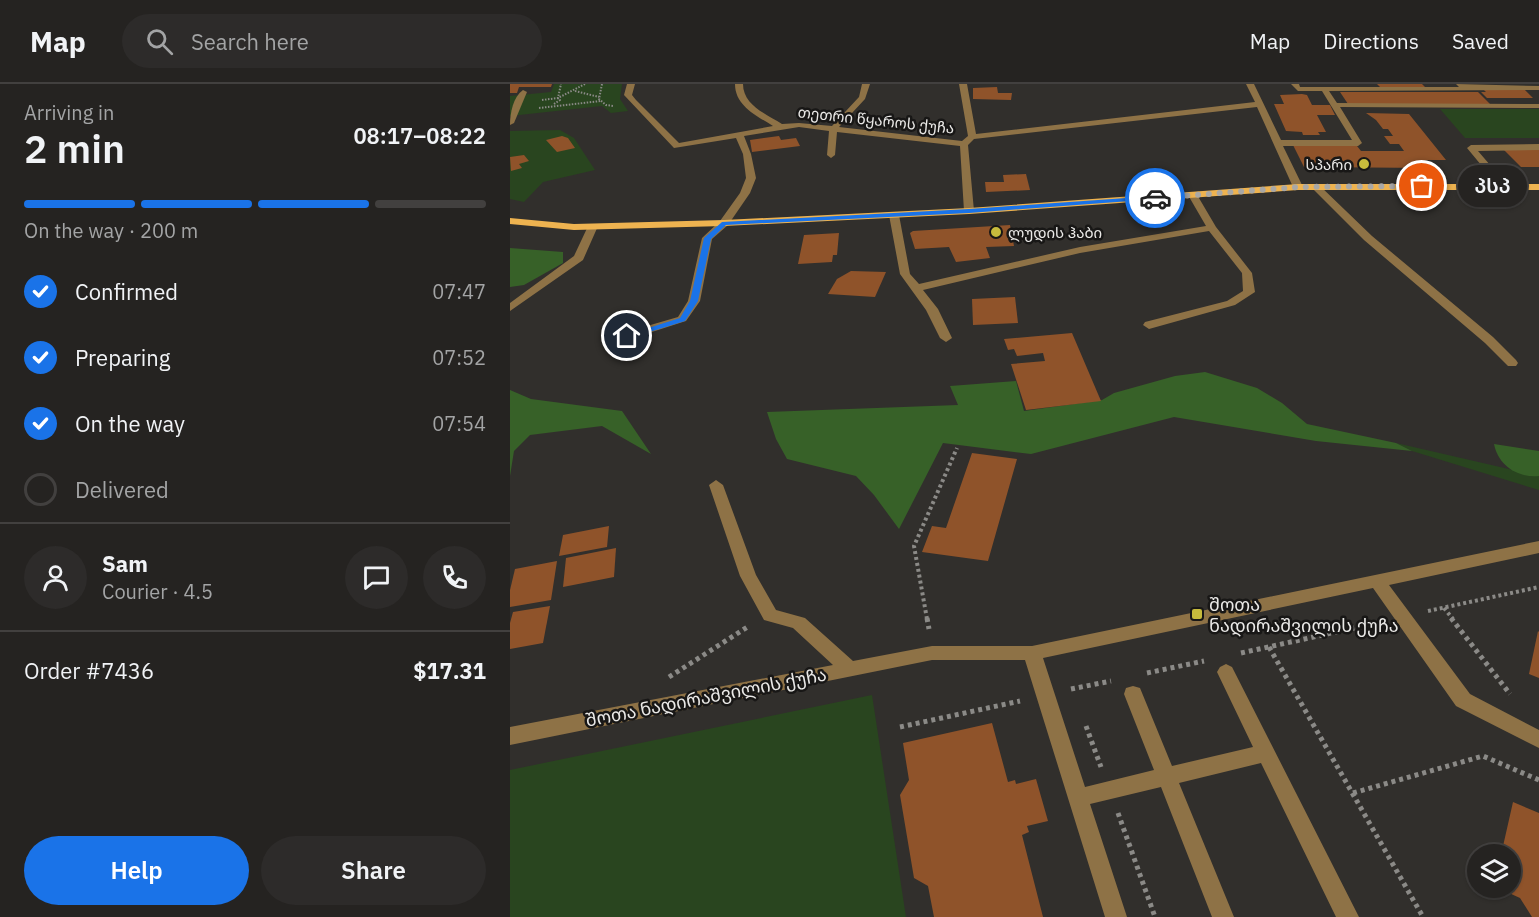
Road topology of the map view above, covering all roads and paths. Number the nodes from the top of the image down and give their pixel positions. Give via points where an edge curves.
1 (561, 84) edge
2 (585, 84) edge
3 (602, 84) edge
4 (631, 84) edge
5 (739, 84) edge
6 (866, 84) edge
7 (963, 84) edge
8 (1250, 84) edge
9 (1295, 84) edge
10 (1462, 86) edge
11 (1536, 88) edge
12 (1323, 89) junction
13 (574, 91) junction
14 (523, 92) dead end
15 (599, 97) junction
16 (558, 98) junction
17 (538, 100) dead end
18 (601, 101) junction
19 (1260, 104) junction
20 (617, 105) dead end
21 (1334, 105) junction
22 (551, 106) junction
23 (1539, 106) edge
24 (516, 110) junction
25 (510, 123) edge
26 (780, 127) junction
27 (834, 129) junction
28 (738, 135) junction
29 (972, 137) junction
30 (1278, 143) junction
31 (964, 144) junction
32 (1539, 147) edge
33 (831, 155) dead end
34 (1503, 186) junction
35 (1299, 187) junction
36 (1316, 187) junction
37 (1539, 187) edge
38 (1193, 195) junction
39 (969, 211) junction
40 (894, 214) junction
41 (510, 221) edge
42 (724, 223) junction
43 (593, 226) junction
44 (1212, 228) junction
45 (916, 288) junction
46 (510, 308) edge
47 (1149, 325) dead end
48 (627, 336) dead end
49 (946, 338) dead end
50 (1512, 363) dead end
51 (957, 448) dead end
52 (716, 485) dead end
53 (1539, 547) edge
54 (1377, 580) junction
55 (1444, 608) dead end
56 (770, 615) junction
57 (1032, 652) junction
58 (932, 653) junction
59 (1239, 653) dead end
60 (1207, 660) dead end
61 (850, 669) junction
62 (1226, 672) dead end
63 (661, 679) dead end
64 (1115, 680) dead end
65 (1135, 685) joint
66 (1046, 695) junction
67 (1514, 700) dead end
68 (900, 728) dead end
69 (510, 736) edge
70 (1539, 739) edge
71 (1265, 753) junction
72 (1168, 777) junction
73 (1539, 780) edge
74 (1353, 793) junction
75 (1078, 798) junction
76 (1116, 917) edge
77 (1223, 917) edge
78 (1348, 917) edge
79 (1423, 917) edge

1 - 16 path
2 - 13 path
3 - 15 path
4 - 28 street, თეთრი წყაროს ქუჩა via 628,95 633,102 677,146
5 - 26 street via 741,99
6 - 27 street via 857,103
7 - 29 street
8 - 19 street
9 - 12 street via 1298,89
10 - 11 street
10 - 12 street via 1459,90
12 - 21 street
13 - 15 path
13 - 16 path
14 - 24 street
15 - 18 path
16 - 17 path
16 - 22 path
18 - 20 path
18 - 22 path
19 - 29 street, თეთრი წყაროს ქუჩა
19 - 30 street
21 - 23 street
21 - 30 street via 1358,143
22 - 24 path
24 - 25 street
26 - 27 street, თეთრი წყაროს ქუჩა
26 - 28 street, თეთრი წყაროს ქუჩა
27 - 31 street, თეთრი წყაროს ქუჩა
27 - 33 street
28 - 42 street via 747,154 751,178
29 - 31 street
30 - 35 street
31 - 39 street
32 - 34 street via 1471,148
34 - 36 main road
34 - 37 main road
35 - 36 main road
35 - 38 main road
36 - 50 street via 1368,238
38 - 39 main road
38 - 44 street
39 - 40 main road
40 - 42 main road
40 - 45 street via 905,274
41 - 43 main road
42 - 43 main road
42 - 48 street via 707,238 694,301 682,319
43 - 46 street via 579,258
44 - 45 street via 1080,250
44 - 47 street via 1246,273 1249,292 1231,303
45 - 49 street
51 - 58 path via 914,546
52 - 56 street via 748,576
53 - 54 street, შოთა ნადირაშვილის ქუჩა
54 - 57 street, შოთა ნადირაშვილის ქუჩა
54 - 70 street via 1463,700
55 - 67 path
56 - 61 street via 799,623
56 - 63 path
57 - 58 street, შოთა ნადირაშვილის ქუჩა
57 - 66 street
58 - 61 street, შოთა ნადირაშვილის ქუჩა
59 - 74 path via 1269,647
60 - 65 path
61 - 69 street, შოთა ნადირაშვილის ქუჩა
62 - 71 street
64 - 66 path
65 - 72 street
66 - 68 path
66 - 75 street
71 - 72 street
71 - 78 street
72 - 75 street
72 - 77 street
73 - 74 path via 1483,756
74 - 79 path
75 - 76 street

